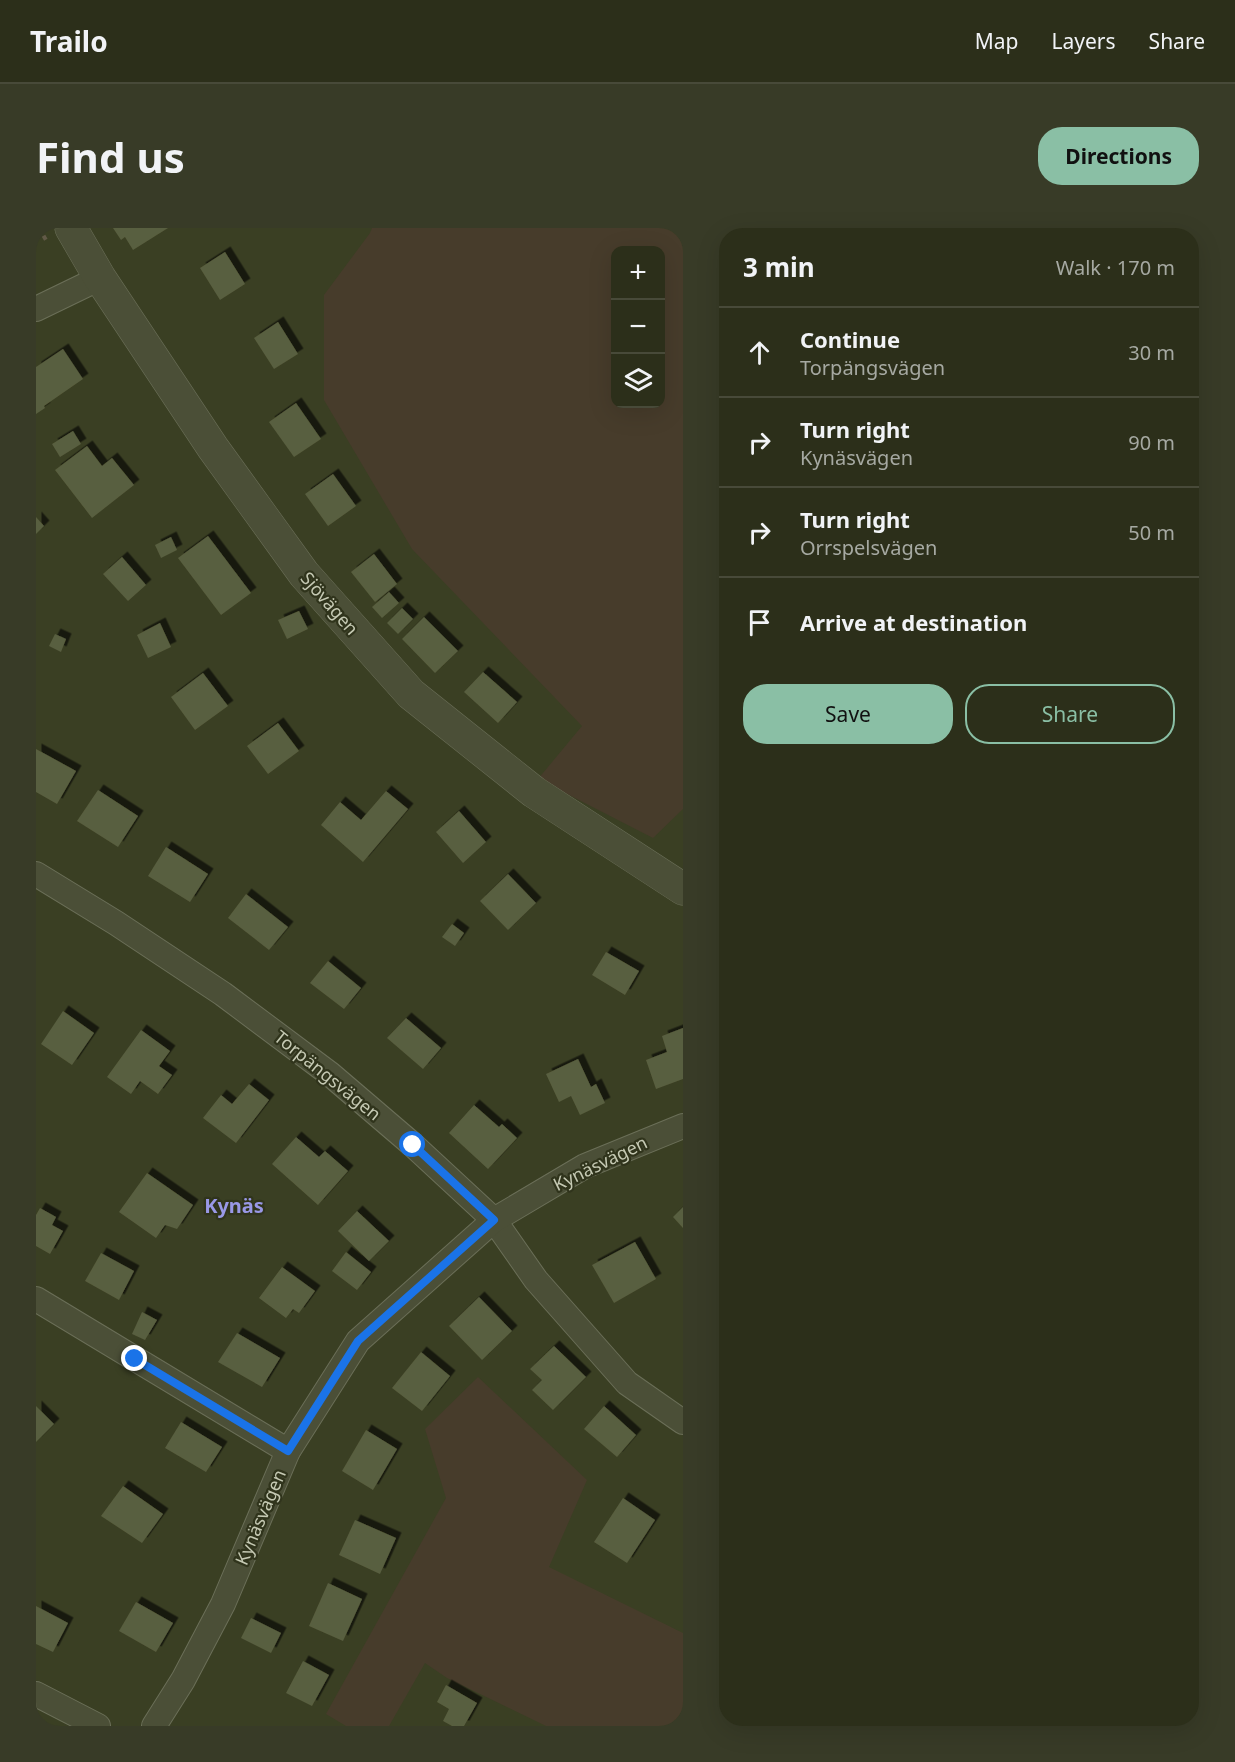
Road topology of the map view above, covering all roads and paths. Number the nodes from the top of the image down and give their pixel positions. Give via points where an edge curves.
1 (71, 228) edge
2 (100, 278) junction
3 (36, 309) edge
4 (36, 874) edge
5 (683, 889) edge
6 (683, 1126) edge
7 (494, 1220) junction
8 (36, 1299) edge
9 (683, 1422) edge
10 (288, 1451) junction
11 (36, 1694) edge
12 (98, 1726) edge
13 (154, 1726) edge

1 - 2 street, Sjövägen
2 - 3 street
2 - 5 street, Sjövägen via 213,448 304,574 411,694 534,792
4 - 7 street, Torpängsvägen via 223,994 321,1067
6 - 7 street, Kynäsvägen via 585,1166
7 - 9 street, Torpängsvägen via 536,1280 627,1383
7 - 10 street, Kynäsvägen via 358,1341
8 - 10 street
10 - 13 street, Kynäsvägen via 223,1604
11 - 12 street

